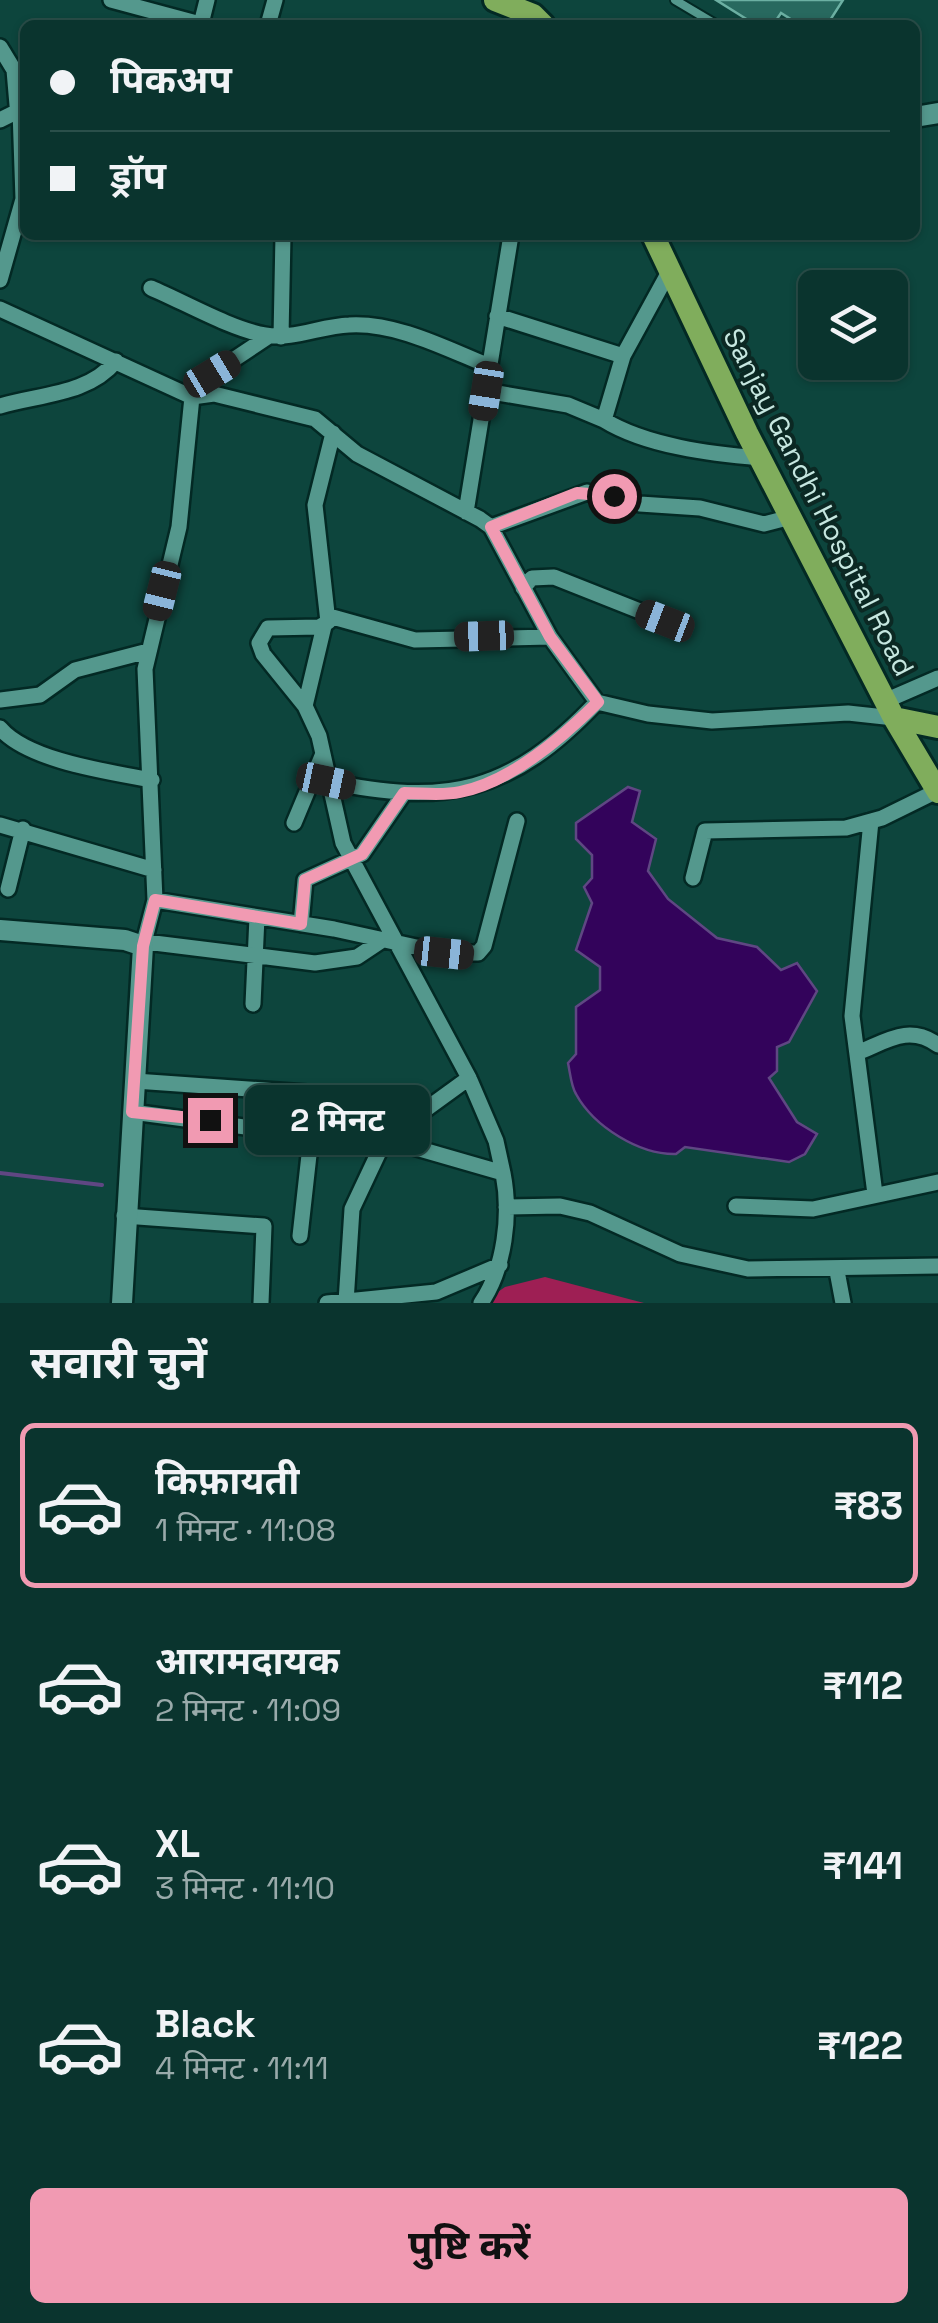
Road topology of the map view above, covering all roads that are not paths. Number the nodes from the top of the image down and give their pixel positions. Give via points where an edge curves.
1 (111, 0) edge
2 (675, 0) edge
3 (503, 1) edge
4 (184, 20) edge
5 (535, 20) edge
6 (709, 20) edge
7 (0, 47) edge
8 (20, 102) edge
9 (20, 210) edge
10 (284, 240) edge
11 (510, 240) edge
12 (655, 240) edge
13 (670, 270) junction
14 (0, 280) edge
15 (151, 288) dead end
16 (0, 309) edge
17 (497, 316) junction
18 (275, 336) junction
19 (622, 356) junction
20 (116, 361) junction
21 (489, 366) junction
22 (486, 391) junction
23 (192, 397) junction
24 (0, 406) edge
25 (604, 420) junction
26 (333, 433) junction
27 (760, 458) junction
28 (466, 512) junction
29 (791, 517) junction
30 (491, 527) junction
31 (523, 588) junction
32 (327, 621) junction
33 (665, 621) dead end
34 (550, 637) junction
35 (148, 652) junction
36 (938, 678) edge
37 (0, 700) edge
38 (598, 702) junction
39 (305, 706) junction
40 (889, 709) junction
41 (938, 726) edge
42 (0, 728) edge
43 (322, 756) junction
44 (152, 780) junction
45 (326, 781) junction
46 (937, 792) edge
47 (404, 793) junction
48 (517, 820) dead end
49 (871, 822) junction
50 (294, 823) dead end
51 (0, 824) edge
52 (23, 828) junction
53 (353, 862) junction
54 (154, 870) junction
55 (693, 878) dead end
56 (8, 888) dead end
57 (155, 900) junction
58 (257, 917) junction
59 (301, 924) junction
60 (0, 930) edge
61 (381, 942) junction
62 (144, 944) junction
63 (398, 945) junction
64 (256, 954) junction
65 (253, 1004) dead end
66 (938, 1045) edge
67 (857, 1053) junction
68 (470, 1078) junction
69 (135, 1081) junction
70 (307, 1093) dead end
71 (132, 1112) junction
72 (362, 1122) dead end
73 (385, 1139) junction
74 (503, 1173) junction
75 (938, 1182) edge
76 (875, 1194) junction
77 (736, 1206) dead end
78 (506, 1207) junction
79 (124, 1216) junction
80 (300, 1236) dead end
81 (500, 1264) junction
82 (938, 1266) edge
83 (837, 1271) junction
84 (346, 1302) edge
85 (122, 1303) edge
86 (261, 1303) edge
87 (328, 1303) edge
88 (481, 1303) edge
89 (843, 1303) edge

1 - 4 street
2 - 6 lane
3 - 5 main road
7 - 8 street via 14,70
9 - 14 street
10 - 18 street
11 - 17 street
12 - 13 main road, Sanjay Gandhi Hospital Road
13 - 19 street
13 - 27 main road, Sanjay Gandhi Hospital Road
15 - 18 street
16 - 20 street
17 - 19 street
17 - 21 street
18 - 21 street via 368,326
18 - 23 street via 212,374
19 - 25 street
20 - 23 street
20 - 24 street via 83,386
21 - 22 street
22 - 25 street via 568,404
22 - 28 street
23 - 26 street via 214,394 306,415
23 - 35 street via 179,527
25 - 27 street via 660,439
26 - 28 street via 357,454
26 - 32 street via 315,505
27 - 29 main road, Sanjay Gandhi Hospital Road
28 - 30 street
29 - 30 street via 764,524 587,492
29 - 40 main road, Sanjay Gandhi Hospital Road
30 - 31 street
31 - 33 street via 532,578 554,578
31 - 34 street
32 - 34 street via 415,640
32 - 39 street
32 - 39 street via 278,626 262,634 259,644
34 - 38 street
35 - 37 street via 74,670 40,695
35 - 44 street
36 - 40 street
38 - 40 street via 712,721
38 - 47 street via 496,780 449,794
39 - 43 street
40 - 41 main road
40 - 46 main road, Sanjay Gandhi Hospital Road
42 - 44 street via 10,739 64,760
43 - 45 street
43 - 50 street
44 - 54 street
45 - 47 street
45 - 53 street
46 - 49 street
47 - 53 street
48 - 63 street via 478,953
49 - 55 street via 704,831
49 - 67 street via 852,1016
51 - 52 street
52 - 54 street
52 - 56 street
53 - 59 street via 305,880
53 - 63 street
54 - 57 street
57 - 58 street
57 - 62 street
58 - 59 street
58 - 64 street
59 - 61 street
60 - 62 main road
61 - 63 street
61 - 64 street via 357,957 328,962
62 - 64 street
62 - 69 main road
63 - 68 street
64 - 65 street
66 - 67 street via 906,1032
67 - 76 street
68 - 73 street
68 - 74 street
69 - 70 street
69 - 71 main road
71 - 79 main road
71 - 80 street via 305,1135 310,1146
72 - 73 street
73 - 74 street
73 - 84 street via 352,1209
74 - 78 street
75 - 76 street
76 - 77 street via 813,1210
78 - 81 street
78 - 83 street via 590,1213 680,1254 748,1269
79 - 85 main road
79 - 86 street via 264,1226
81 - 84 street via 436,1292
81 - 88 street
82 - 83 street
83 - 89 street
84 - 87 street

